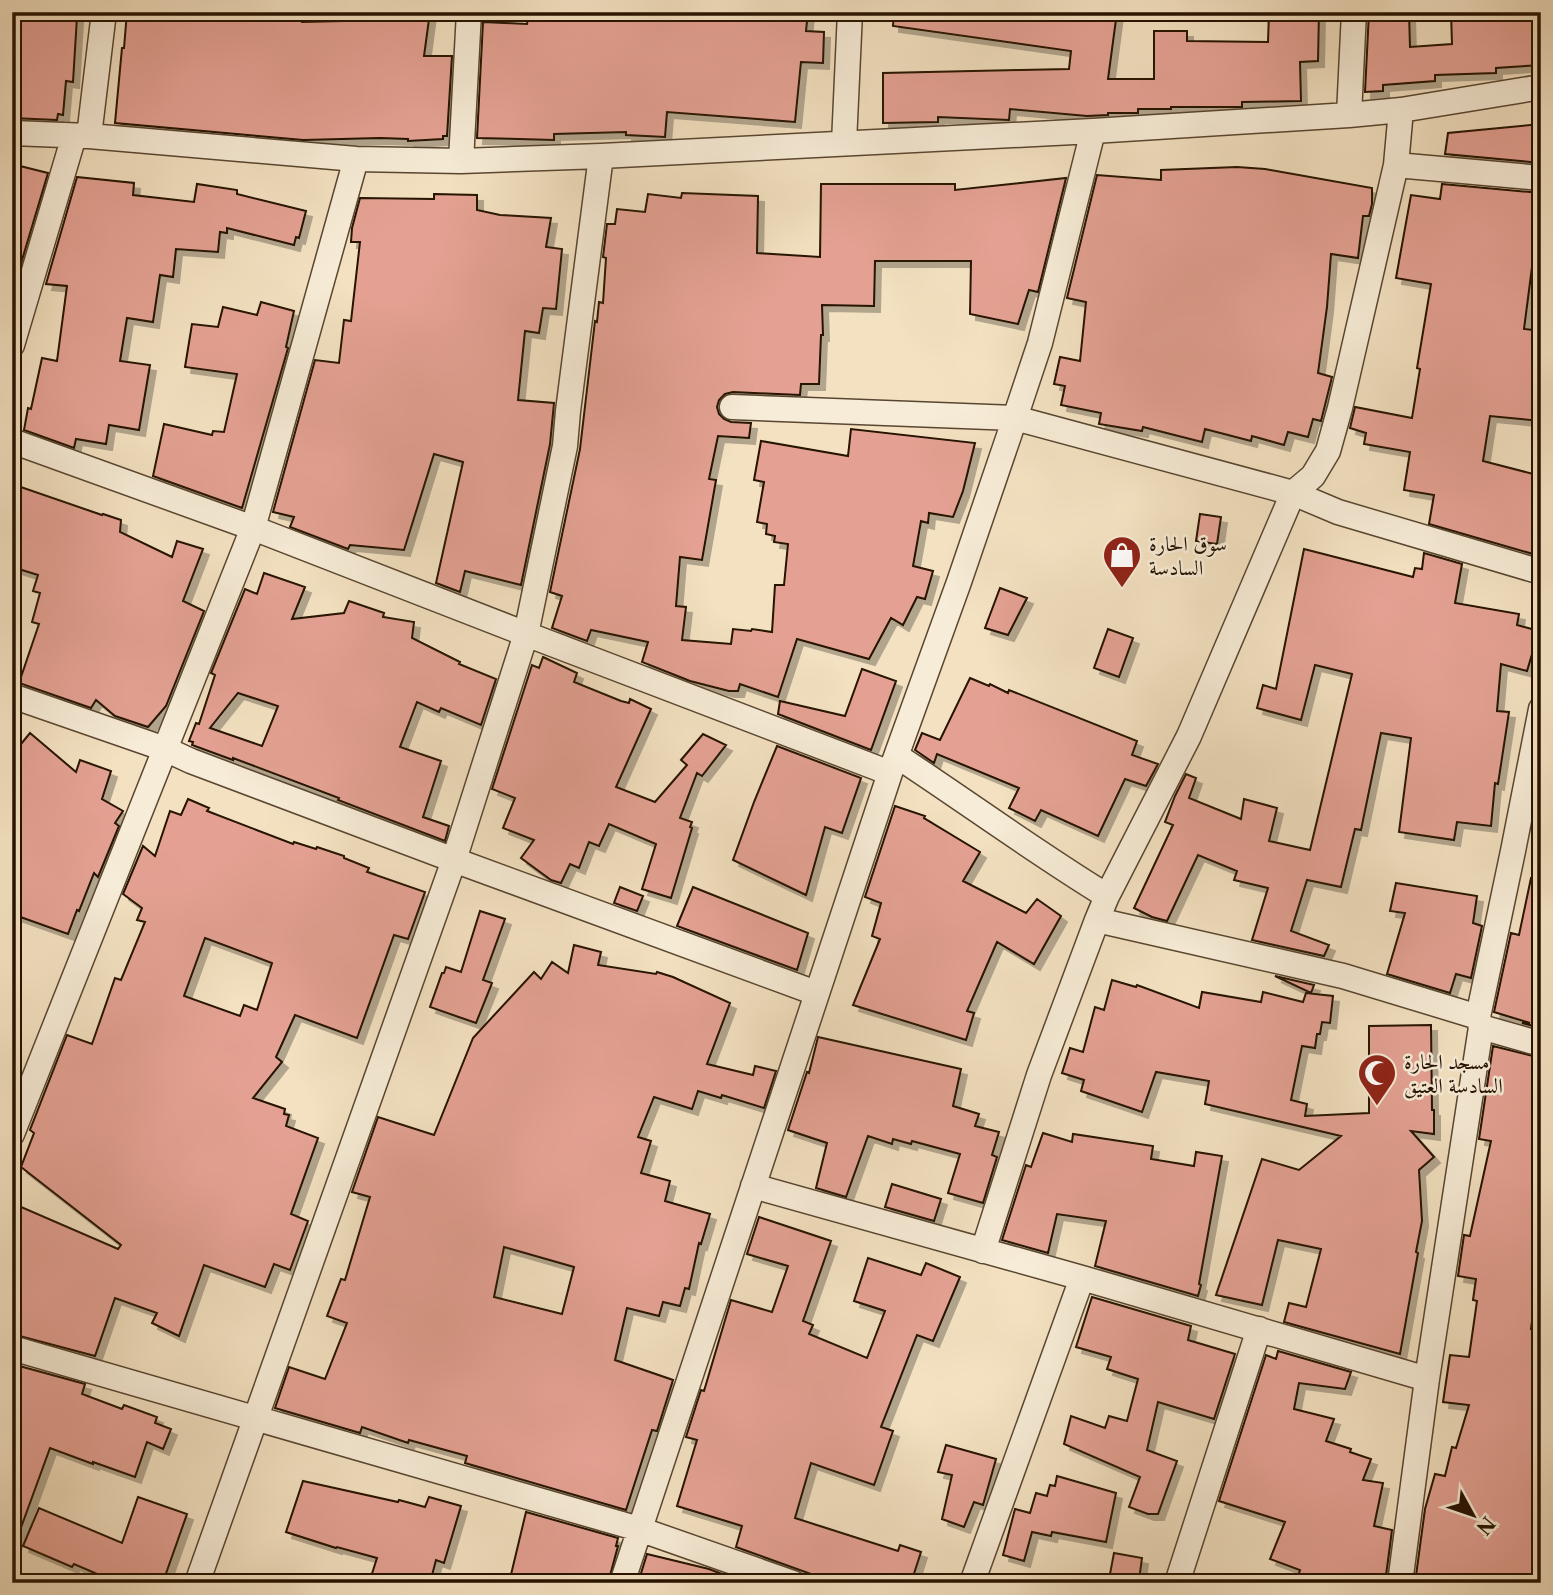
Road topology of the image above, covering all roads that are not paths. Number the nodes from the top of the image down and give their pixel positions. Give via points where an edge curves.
1 (104, 12) edge
2 (470, 12) edge
3 (850, 12) edge
4 (1354, 12) edge
5 (1541, 87) edge
6 (1401, 110) junction
7 (1349, 115) junction
8 (1093, 131) junction
9 (12, 133) edge
10 (81, 136) junction
11 (844, 143) junction
12 (601, 156) junction
13 (356, 159) junction
14 (461, 161) junction
15 (1396, 164) junction
16 (1541, 178) edge
17 (12, 345) edge
18 (732, 407) dead end
19 (1015, 418) junction
20 (12, 441) edge
21 (1293, 493) junction
22 (253, 528) junction
23 (1541, 572) edge
24 (526, 634) junction
25 (12, 696) edge
26 (1541, 709) edge
27 (164, 749) junction
28 (893, 764) junction
29 (454, 860) junction
30 (1107, 896) junction
31 (1097, 920) junction
32 (816, 993) junction
33 (1479, 1022) junction
34 (1541, 1044) edge
35 (12, 1134) edge
36 (752, 1186) junction
37 (983, 1251) junction
38 (1082, 1278) junction
39 (1259, 1329) junction
40 (12, 1348) edge
41 (1427, 1379) junction
42 (256, 1417) junction
43 (639, 1528) junction
44 (197, 1583) edge
45 (622, 1583) edge
46 (793, 1583) edge
47 (972, 1583) edge
48 (1177, 1583) edge
49 (1400, 1583) edge

1 - 10 street
2 - 14 street
3 - 11 street
4 - 7 street
5 - 6 street
6 - 7 street
6 - 15 street
7 - 8 street
8 - 11 street
8 - 19 street via 1040,342
9 - 10 street
10 - 13 street
10 - 17 street
11 - 12 street
12 - 14 street
12 - 24 street via 565,446
13 - 14 street
13 - 22 street
15 - 16 street
15 - 21 street via 1328,451 1313,476
18 - 19 street
19 - 21 street
19 - 28 street
20 - 22 street
21 - 23 street via 1338,512
21 - 30 street via 1189,736
22 - 24 street
22 - 27 street
24 - 28 street
24 - 29 street
25 - 27 street
26 - 33 street
27 - 29 street
27 - 35 street
28 - 30 street via 1003,827
28 - 32 street
29 - 32 street
29 - 42 street
30 - 31 street
31 - 33 street via 1343,976
31 - 37 street via 1039,1075
32 - 36 street
33 - 34 street
33 - 41 street
36 - 37 street
36 - 43 street
37 - 38 street
38 - 39 street
38 - 47 street
39 - 41 street
39 - 48 street
40 - 42 street
41 - 49 street
42 - 43 street
42 - 44 street
43 - 45 street
43 - 46 street

